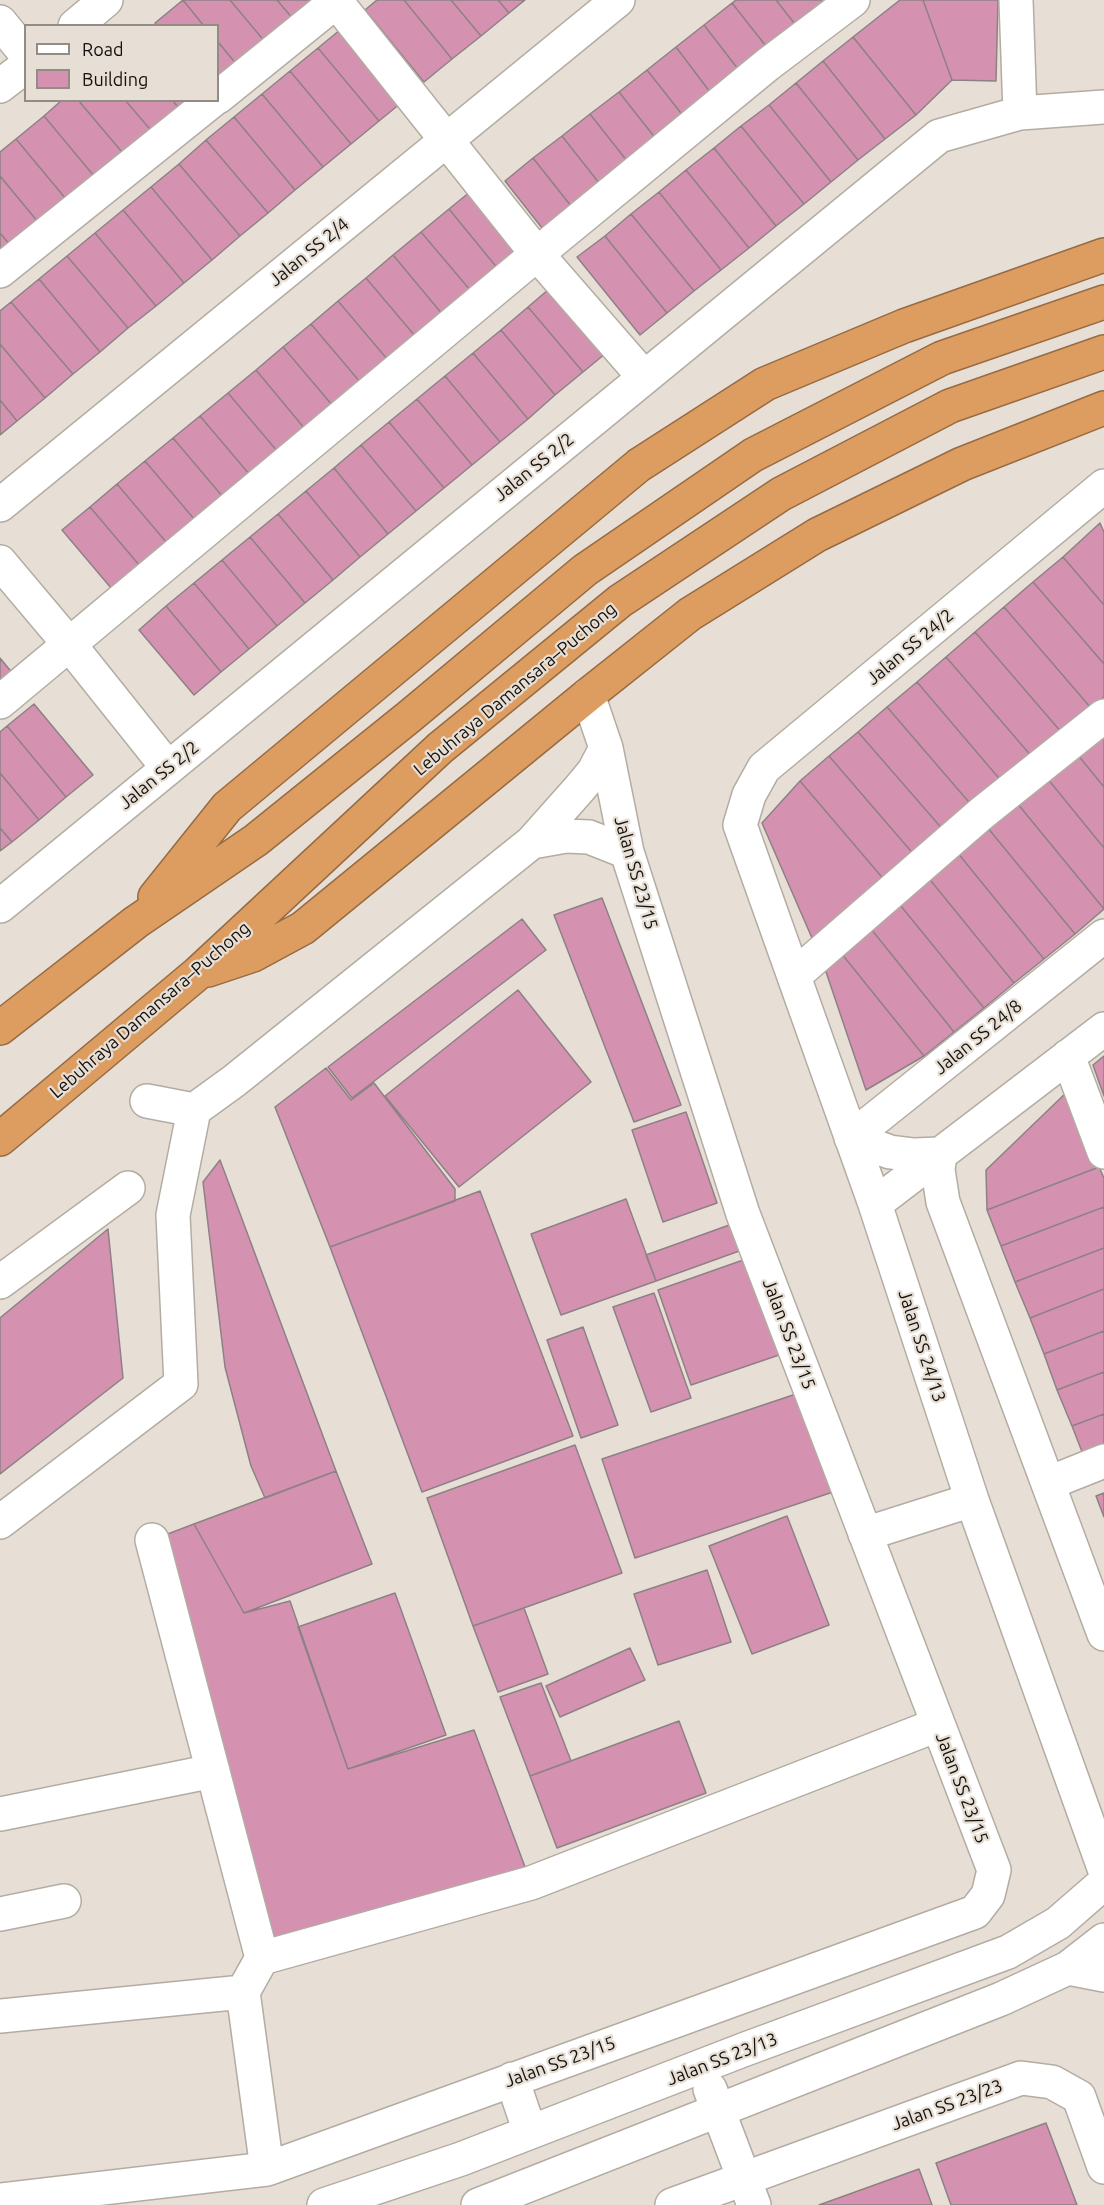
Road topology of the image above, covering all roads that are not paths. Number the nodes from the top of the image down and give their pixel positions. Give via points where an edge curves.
1 (106, 0) edge
2 (618, 0) edge
3 (853, 0) edge
4 (1016, 0) edge
5 (337, 1) edge
6 (0, 22) edge
7 (77, 24) edge
8 (24, 52) edge
9 (24, 68) edge
10 (0, 87) edge
11 (219, 96) edge
12 (211, 102) edge
13 (1104, 107) edge
14 (1020, 112) junction
15 (447, 140) junction
16 (537, 254) junction
17 (1104, 255) edge
18 (0, 271) edge
19 (1104, 302) edge
20 (1104, 352) edge
21 (644, 377) junction
22 (1104, 408) edge
23 (1104, 486) edge
24 (0, 505) edge
25 (0, 562) edge
26 (69, 644) junction
27 (588, 695) junction
28 (0, 702) edge
29 (1104, 716) edge
30 (606, 748) junction
31 (168, 768) junction
32 (740, 825) joint
33 (532, 842) junction
34 (627, 852) junction
35 (0, 906) edge
36 (135, 922) junction
37 (1104, 936) edge
38 (198, 973) junction
39 (794, 976) junction
40 (0, 1028) edge
41 (1104, 1029) edge
42 (1068, 1056) junction
43 (147, 1101) dead end
44 (194, 1110) junction
45 (851, 1138) junction
46 (0, 1139) edge
47 (1104, 1152) edge
48 (940, 1154) junction
49 (128, 1188) dead end
50 (874, 1204) junction
51 (0, 1282) edge
52 (1104, 1461) edge
53 (1049, 1483) junction
54 (972, 1500) junction
55 (0, 1522) edge
56 (865, 1534) junction
57 (152, 1540) dead end
58 (1104, 1634) edge
59 (937, 1725) junction
60 (213, 1771) junction
61 (0, 1814) edge
62 (1104, 1868) edge
63 (1104, 1882) edge
64 (64, 1901) dead end
65 (0, 1914) edge
66 (1104, 1940) edge
67 (262, 1958) junction
68 (1068, 1968) junction
69 (1104, 1975) edge
70 (243, 1992) junction
71 (0, 2016) edge
72 (702, 2067) junction
73 (512, 2079) junction
74 (718, 2109) junction
75 (530, 2132) junction
76 (1104, 2167) edge
77 (267, 2169) junction
78 (749, 2192) edge
79 (0, 2200) edge
80 (324, 2205) edge
81 (478, 2205) edge
82 (672, 2205) edge

1 - 7 street
2 - 15 street, Jalan SS 2/4
3 - 16 street via 767,65
4 - 14 street
5 - 11 street
5 - 15 street
6 - 8 street
9 - 10 street
12 - 18 street
13 - 14 street, Jalan SS 2/2
14 - 21 street, Jalan SS 2/2 via 939,136
15 - 16 street
15 - 24 street, Jalan SS 2/4
16 - 21 street
16 - 26 street
17 - 36 highway via 904,326 765,384 639,465 227,807
19 - 36 highway via 942,358 753,455 585,570 256,840
20 - 38 highway, Lebuhraya Damansara–Puchong via 950,406 781,494 620,601 440,748
21 - 31 street, Jalan SS 2/2
22 - 27 highway via 962,464 817,536 690,614
23 - 32 street, Jalan SS 24/2 via 764,768 749,795
25 - 26 street
26 - 28 street
26 - 31 street
27 - 30 street, Jalan SS 23/15
27 - 38 highway via 303,928 253,955
29 - 39 street via 981,813
30 - 33 street via 594,771
30 - 34 street, Jalan SS 23/15
31 - 35 street, Jalan SS 2/2
32 - 39 street, Jalan SS 24/13
33 - 34 street via 589,837
33 - 44 street
34 - 56 street, Jalan SS 23/15 via 743,1214
36 - 40 highway
37 - 45 street, Jalan SS 24/8
38 - 46 highway, Lebuhraya Damansara–Puchong
39 - 45 street, Jalan SS 24/13
41 - 42 street
42 - 47 street
42 - 48 street
43 - 44 street
44 - 55 street via 173,1215 181,1384
45 - 48 street via 890,1152
45 - 50 street, Jalan SS 24/13
48 - 50 street
48 - 53 street via 943,1202
49 - 51 street
50 - 54 street, Jalan SS 24/13
52 - 53 street
53 - 58 street
54 - 56 street
54 - 62 street, Jalan SS 24/13
56 - 59 street, Jalan SS 23/15
57 - 60 street
59 - 67 street via 531,1883
59 - 73 street, Jalan SS 23/15 via 994,1870 987,1895 975,1912
60 - 61 street
60 - 67 street
63 - 72 street, Jalan SS 23/13 via 1058,1923 1008,1952
64 - 65 street
66 - 68 street
67 - 70 street
68 - 69 street
68 - 74 street via 1001,1999
70 - 71 street
70 - 77 street
72 - 74 street
72 - 75 street, Jalan SS 23/13
73 - 75 street
73 - 77 street, Jalan SS 23/15
74 - 78 street
74 - 81 street
75 - 80 street, Jalan SS 23/13
76 - 78 street, Jalan SS 23/23 via 1078,2097 1052,2082 1021,2078
77 - 79 street, Jalan SS 23/15
78 - 82 street, Jalan SS 23/23

